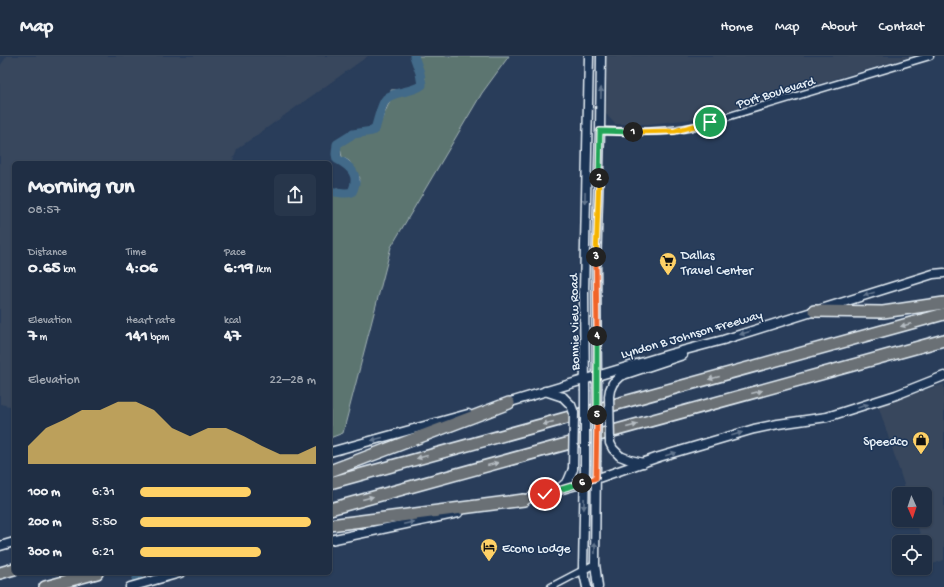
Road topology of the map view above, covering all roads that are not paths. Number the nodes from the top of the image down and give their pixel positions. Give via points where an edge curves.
1 (589, 56) edge
2 (601, 56) edge
3 (930, 56) edge
4 (587, 131) junction
5 (600, 131) junction
6 (944, 273) edge
7 (596, 292) junction
8 (584, 293) junction
9 (944, 303) edge
10 (814, 311) junction
11 (944, 314) edge
12 (723, 340) junction
13 (944, 340) edge
14 (598, 375) junction
15 (944, 376) edge
16 (586, 379) junction
17 (545, 391) junction
18 (509, 402) junction
19 (332, 451) edge
20 (644, 463) junction
21 (332, 470) edge
22 (596, 478) junction
23 (332, 482) edge
24 (584, 483) junction
25 (557, 490) junction
26 (524, 500) junction
27 (332, 508) edge
28 (332, 525) edge
29 (332, 540) edge
30 (12, 543) edge
31 (1, 546) edge
32 (595, 564) junction
33 (583, 569) junction
34 (12, 570) edge
35 (1, 573) edge
36 (90, 575) edge
37 (173, 575) edge
38 (45, 587) edge
39 (130, 587) edge
40 (551, 587) edge
41 (587, 587) edge
42 (598, 587) edge

1 - 4 main road, Bonnie View Road
5 -> 2 main road, Bonnie View Road
3 - 5 street, Port Boulevard via 693,127 675,131
4 - 5 main road
4 -> 8 main road, Bonnie View Road
5 - 7 main road, Bonnie View Road
6 -> 10 main road, Lyndon B Johnson Freeway via 933,274
7 - 8 main road
7 - 14 main road, Bonnie View Road
8 - 16 main road, Bonnie View Road
9 - 10 highway via 882,312
10 -> 12 main road, Lyndon B Johnson Freeway
11 -> 23 highway
12 - 14 main road, Lyndon B Johnson Freeway
12 - 20 main road, bridge via 620,376 613,383 609,396 610,443 620,456
27 -> 13 highway
14 - 16 main road, Lyndon B Johnson Freeway
14 - 22 main road, Bonnie View Road, bridge
20 -> 15 main road via 754,429 828,417
16 - 17 main road, Lyndon B Johnson Freeway
16 - 24 main road, Bonnie View Road, bridge
17 - 18 main road, Lyndon B Johnson Freeway
17 - 25 main road, bridge via 563,397 571,405 574,413 573,469 568,481
18 -> 19 main road, Lyndon B Johnson Freeway
18 - 21 highway
20 - 22 main road
22 - 24 main road
32 -> 22 main road, Bonnie View Road
24 - 25 main road
24 -> 33 main road, Bonnie View Road
25 - 26 main road
26 - 28 highway
29 -> 26 main road
30 - 31 main road
32 - 33 street
32 - 42 main road, Bonnie View Road
33 - 40 street
33 - 41 main road, Bonnie View Road
34 - 35 highway
36 - 38 highway
37 - 39 main road

